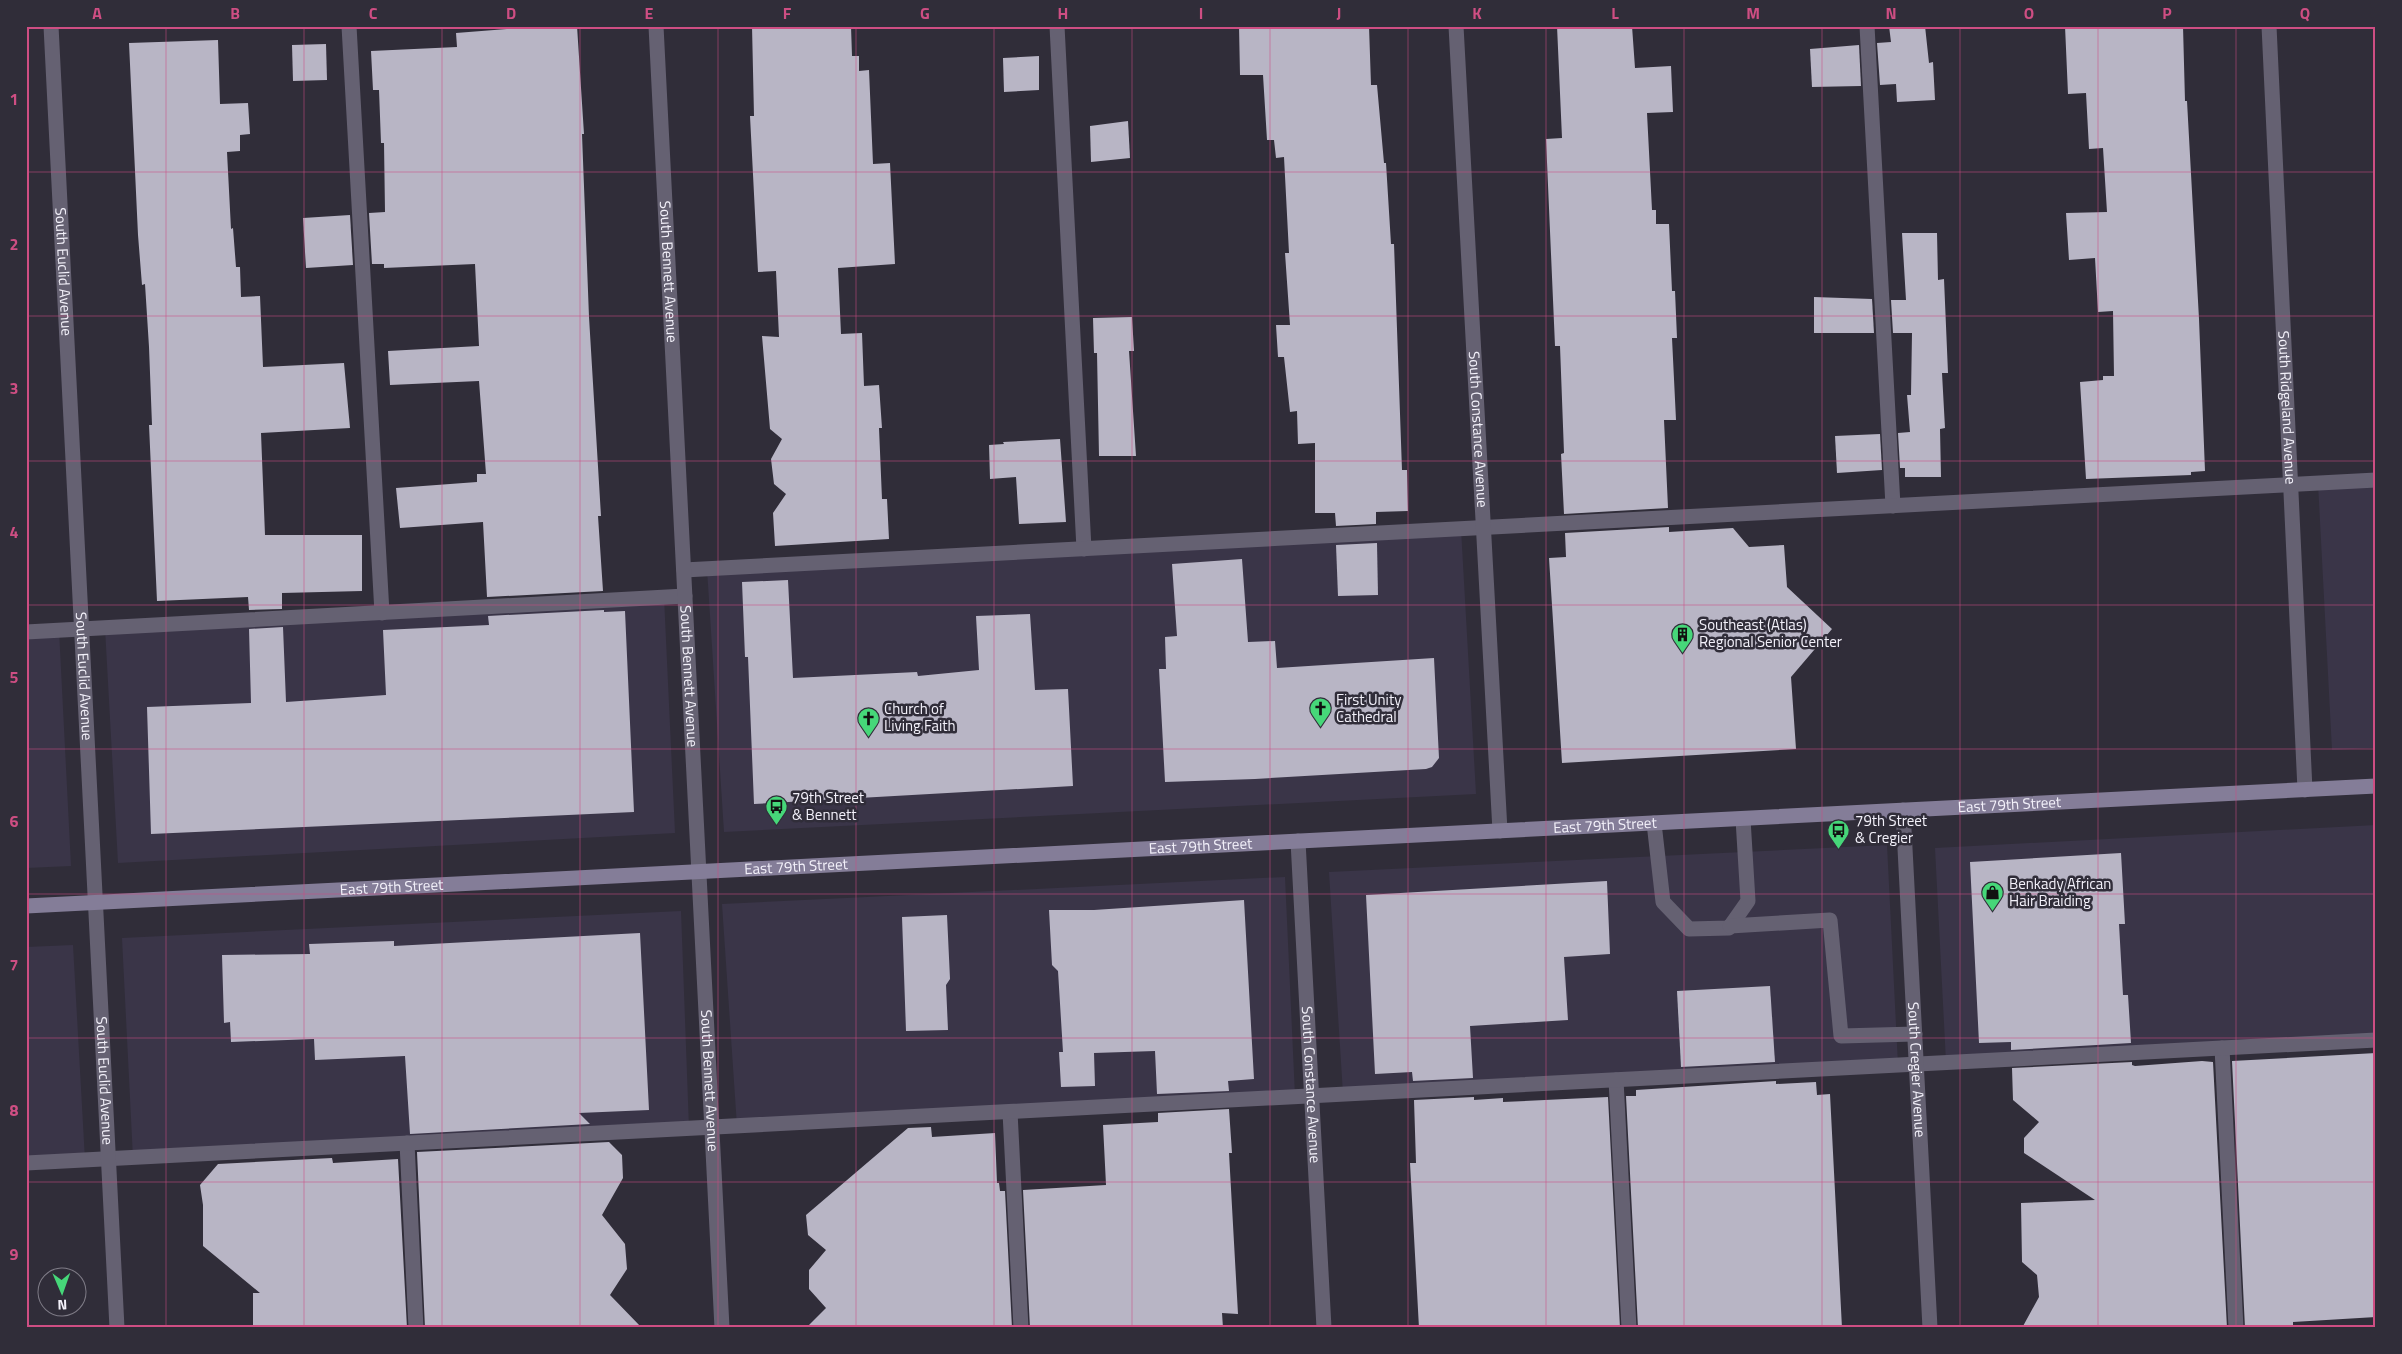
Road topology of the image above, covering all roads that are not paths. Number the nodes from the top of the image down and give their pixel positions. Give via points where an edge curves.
1 (51, 26) edge
2 (349, 26) edge
3 (656, 26) edge
4 (1057, 26) edge
5 (1456, 26) edge
6 (1867, 26) edge
7 (2269, 26) edge
8 (2376, 480) edge
9 (2291, 485) junction
10 (1893, 506) junction
11 (1484, 528) junction
12 (1084, 549) junction
13 (684, 570) junction
14 (685, 596) junction
15 (382, 612) junction
16 (82, 628) junction
17 (26, 632) edge
18 (2376, 786) edge
19 (2305, 790) junction
20 (1903, 810) junction
21 (1743, 819) junction
22 (1654, 823) junction
23 (1500, 831) junction
24 (1298, 841) junction
25 (699, 872) junction
26 (95, 903) junction
27 (26, 906) edge
28 (1730, 926) junction
29 (1915, 1034) junction
30 (2376, 1040) edge
31 (2222, 1048) junction
32 (1917, 1064) junction
33 (1616, 1080) junction
34 (1311, 1096) junction
35 (1010, 1112) junction
36 (712, 1127) junction
37 (407, 1143) junction
38 (108, 1159) junction
39 (26, 1163) edge
40 (117, 1328) edge
41 (416, 1328) edge
42 (722, 1328) edge
43 (1021, 1328) edge
44 (1324, 1328) edge
45 (1629, 1328) edge
46 (1930, 1328) edge
47 (2236, 1328) edge

1 - 16 street, South Euclid Avenue
2 - 15 street
3 - 13 street, South Bennett Avenue
4 - 12 street
5 - 11 street, South Constance Avenue
6 - 10 street
7 - 9 street, South Ridgeland Avenue
8 - 9 street
9 - 10 street
9 - 19 street, South Ridgeland Avenue
10 - 11 street
11 - 12 street
11 - 23 street, South Constance Avenue
12 - 13 street
13 - 14 street, South Bennett Avenue
14 - 15 street
14 - 25 street, South Bennett Avenue
15 - 16 street
16 - 17 street
16 - 26 street, South Euclid Avenue
18 - 19 main road, East 79th Street
19 - 20 main road, East 79th Street
20 - 21 main road, East 79th Street
20 - 29 street, South Cregier Avenue
21 - 22 main road, East 79th Street
21 - 28 street via 1748,900
22 - 23 main road, East 79th Street
22 - 28 street via 1663,902 1689,929
23 - 24 main road, East 79th Street
24 - 25 main road, East 79th Street
24 - 34 street, South Constance Avenue
25 - 26 main road, East 79th Street
25 - 36 street, South Bennett Avenue
26 - 27 main road, East 79th Street
26 - 38 street, South Euclid Avenue
28 - 29 street via 1830,920 1841,1036
29 - 32 street, South Cregier Avenue
30 - 31 street
31 - 32 street
31 - 47 street
32 - 33 street
32 - 46 street, South Cregier Avenue
33 - 34 street
33 - 45 street
34 - 35 street
34 - 44 street, South Constance Avenue
35 - 36 street
35 - 43 street
36 - 37 street
36 - 42 street, South Bennett Avenue
37 - 38 street
37 - 41 street
38 - 39 street
38 - 40 street, South Euclid Avenue

